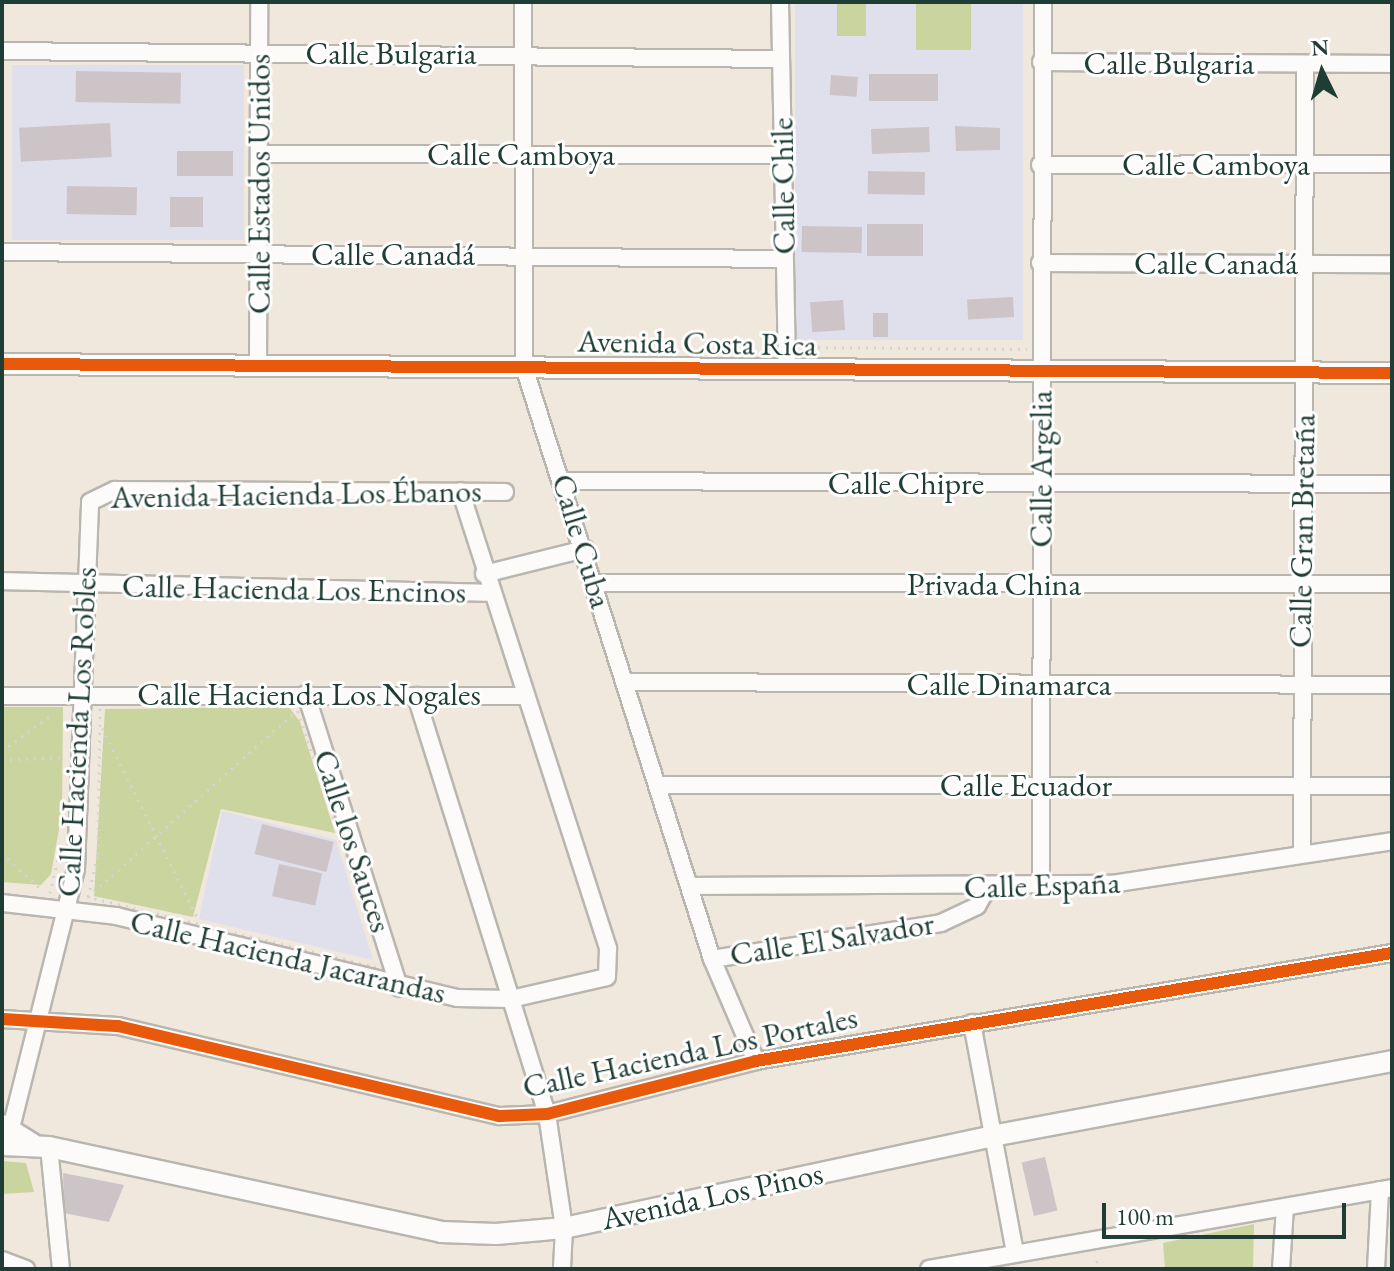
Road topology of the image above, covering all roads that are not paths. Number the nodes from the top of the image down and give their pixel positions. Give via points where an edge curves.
1 (259, 2) edge
2 (523, 2) edge
3 (780, 2) edge
4 (1043, 2) edge
5 (2, 51) edge
6 (522, 52) junction
7 (259, 53) junction
8 (780, 59) junction
9 (1041, 62) junction
10 (1305, 64) junction
11 (1392, 64) edge
12 (259, 154) junction
13 (521, 154) junction
14 (783, 155) junction
15 (1304, 164) junction
16 (1392, 164) edge
17 (1040, 165) junction
18 (2, 252) edge
19 (520, 253) junction
20 (260, 255) junction
21 (784, 259) junction
22 (1040, 263) junction
23 (1304, 263) junction
24 (1392, 264) edge
25 (2, 364) edge
26 (258, 366) junction
27 (524, 367) junction
28 (787, 370) junction
29 (1042, 372) junction
30 (1304, 373) junction
31 (1392, 373) edge
32 (565, 481) junction
33 (1304, 483) junction
34 (1040, 484) junction
35 (1392, 484) edge
36 (460, 491) junction
37 (505, 492) dead end
38 (90, 502) joint
39 (585, 549) junction
40 (484, 574) junction
41 (2, 581) edge
42 (595, 583) junction
43 (1302, 583) junction
44 (1041, 584) junction
45 (1392, 584) edge
46 (85, 585) junction
47 (489, 593) junction
48 (626, 682) junction
49 (1040, 684) junction
50 (1300, 685) junction
51 (1392, 685) edge
52 (86, 692) junction
53 (2, 696) edge
54 (416, 696) junction
55 (521, 696) junction
56 (303, 701) junction
57 (661, 785) junction
58 (1040, 785) junction
59 (1301, 785) junction
60 (1392, 786) edge
61 (1392, 841) edge
62 (1302, 853) junction
63 (690, 886) junction
64 (1041, 888) junction
65 (987, 889) junction
66 (2, 903) edge
67 (70, 911) junction
68 (1392, 953) edge
69 (712, 959) junction
70 (399, 988) junction
71 (511, 999) junction
72 (2, 1019) edge
73 (42, 1020) junction
74 (972, 1023) junction
75 (756, 1061) junction
76 (1392, 1061) edge
77 (547, 1114) junction
78 (6, 1135) edge
79 (992, 1136) junction
80 (40, 1146) junction
81 (1386, 1189) edge
82 (1285, 1207) junction
83 (564, 1228) junction
84 (1015, 1253) junction
85 (2, 1260) edge
86 (26, 1269) edge
87 (61, 1269) edge
88 (562, 1269) edge
89 (929, 1269) edge
90 (1281, 1269) edge
91 (1376, 1269) edge

1 - 7 street, Calle Estados Unidos
2 - 6 street, Calle Cuba
3 - 8 street, Calle Chile
4 - 9 street, Calle Argelia
5 - 7 street, Calle Bulgaria
6 - 7 street, Calle Bulgaria
6 - 8 street, Calle Bulgaria
6 - 13 street, Calle Cuba
7 - 12 street, Calle Estados Unidos
8 - 14 street, Calle Chile
9 - 10 street, Calle Bulgaria
9 - 17 street, Calle Argelia
10 - 11 street, Calle Bulgaria
10 - 15 street, Calle Gran Bretaña
12 - 13 street, Calle Camboya
12 - 20 street, Calle Estados Unidos
13 - 14 street, Calle Camboya
13 - 19 street, Calle Cuba
14 - 21 street, Calle Chile
15 - 16 street, Calle Camboya
15 - 17 street, Calle Camboya
15 - 23 street, Calle Gran Bretaña
17 - 22 street, Calle Argelia
18 - 20 street, Calle Canadá
19 - 20 street, Calle Canadá
19 - 21 street, Calle Canadá
19 - 27 street, Calle Cuba
20 - 26 street, Calle Estados Unidos
21 - 28 street, Calle Chile
22 - 23 street, Calle Canadá
22 - 29 street, Calle Argelia
23 - 24 street, Calle Canadá
23 - 30 street, Calle Gran Bretaña
25 - 26 street, Avenida Costa Rica
26 - 27 street, Avenida Costa Rica
27 - 28 street, Avenida Costa Rica
27 - 32 street, Calle Cuba
28 - 29 street, Avenida Costa Rica
29 - 30 street, Avenida Costa Rica
29 - 34 street, Calle Argelia
30 - 31 street, Avenida Costa Rica
30 - 33 street, Calle Gran Bretaña
32 - 34 street, Calle Chipre
32 - 39 street, Calle Cuba
33 - 34 street, Calle Chipre
33 - 35 street, Calle Chipre
33 - 43 street, Calle Gran Bretaña
34 - 44 street, Calle Argelia
36 - 37 street, Avenida Hacienda Los Ébanos
36 - 38 street, Avenida Hacienda Los Ébanos via 115,490
36 - 40 street
38 - 46 street, Calle Hacienda Los Robles
39 - 40 street
39 - 42 street, Calle Cuba
40 - 47 street
41 - 46 street, Calle Hacienda Los Encinos
42 - 44 street, Privada China
42 - 48 street, Calle Cuba
43 - 44 street, Privada China
43 - 45 street, Privada China
43 - 50 street, Calle Gran Bretaña
44 - 49 street, Calle Argelia
46 - 47 street, Calle Hacienda Los Encinos
46 - 52 street, Calle Hacienda Los Robles
47 - 55 street
48 - 49 street, Calle Dinamarca
48 - 57 street, Calle Cuba
49 - 50 street, Calle Dinamarca
49 - 58 street, Calle Argelia
50 - 51 street, Calle Dinamarca
50 - 59 street, Calle Gran Bretaña
52 - 53 street, Calle Hacienda Los Nogales
52 - 56 street, Calle Hacienda Los Nogales
52 - 67 street, Calle Hacienda Los Robles
54 - 55 street, Calle Hacienda Los Nogales
54 - 56 street, Calle Hacienda Los Nogales
54 - 71 street
55 - 71 street, Calle Hacienda Jacarandas via 611,966 598,984
56 - 70 street, Calle los Sauces
57 - 58 street, Calle Ecuador
57 - 63 street, Calle Cuba
58 - 59 street, Calle Ecuador
58 - 64 street, Calle Argelia
59 - 60 street, Calle Ecuador
59 - 62 street, Calle Gran Bretaña
61 - 62 street, Calle España
62 - 64 street, Calle España via 1141,880
63 - 65 street, Calle España
63 - 69 street, Calle Cuba
64 - 65 street, Calle España
65 - 69 street, Calle El Salvador via 977,906 941,923
66 - 67 street, Calle Hacienda Jacarandas
67 - 70 street, Calle Hacienda Jacarandas
67 - 73 street, Calle Hacienda Los Robles
68 - 74 street, Calle Hacienda Los Portales
69 - 75 street, Calle Cuba
70 - 71 street, Calle Hacienda Jacarandas
71 - 77 street
72 - 73 street, Calle Hacienda Los Portales
73 - 77 street, Calle Hacienda Los Portales via 118,1026 453,1109
73 - 78 street, Calle Hacienda Los Robles
74 - 75 street, Calle Hacienda Los Portales
74 - 79 street
75 - 77 street, Calle Hacienda Los Portales
76 - 79 street, Avenida Los Pinos
77 - 83 street
78 - 80 street, Avenida Los Pinos
79 - 83 street, Avenida Los Pinos
79 - 84 street
80 - 83 street, Avenida Los Pinos via 441,1232
80 - 87 street
81 - 82 street
81 - 91 street
82 - 84 street
82 - 90 street
83 - 88 street
84 - 89 street
85 - 86 street

